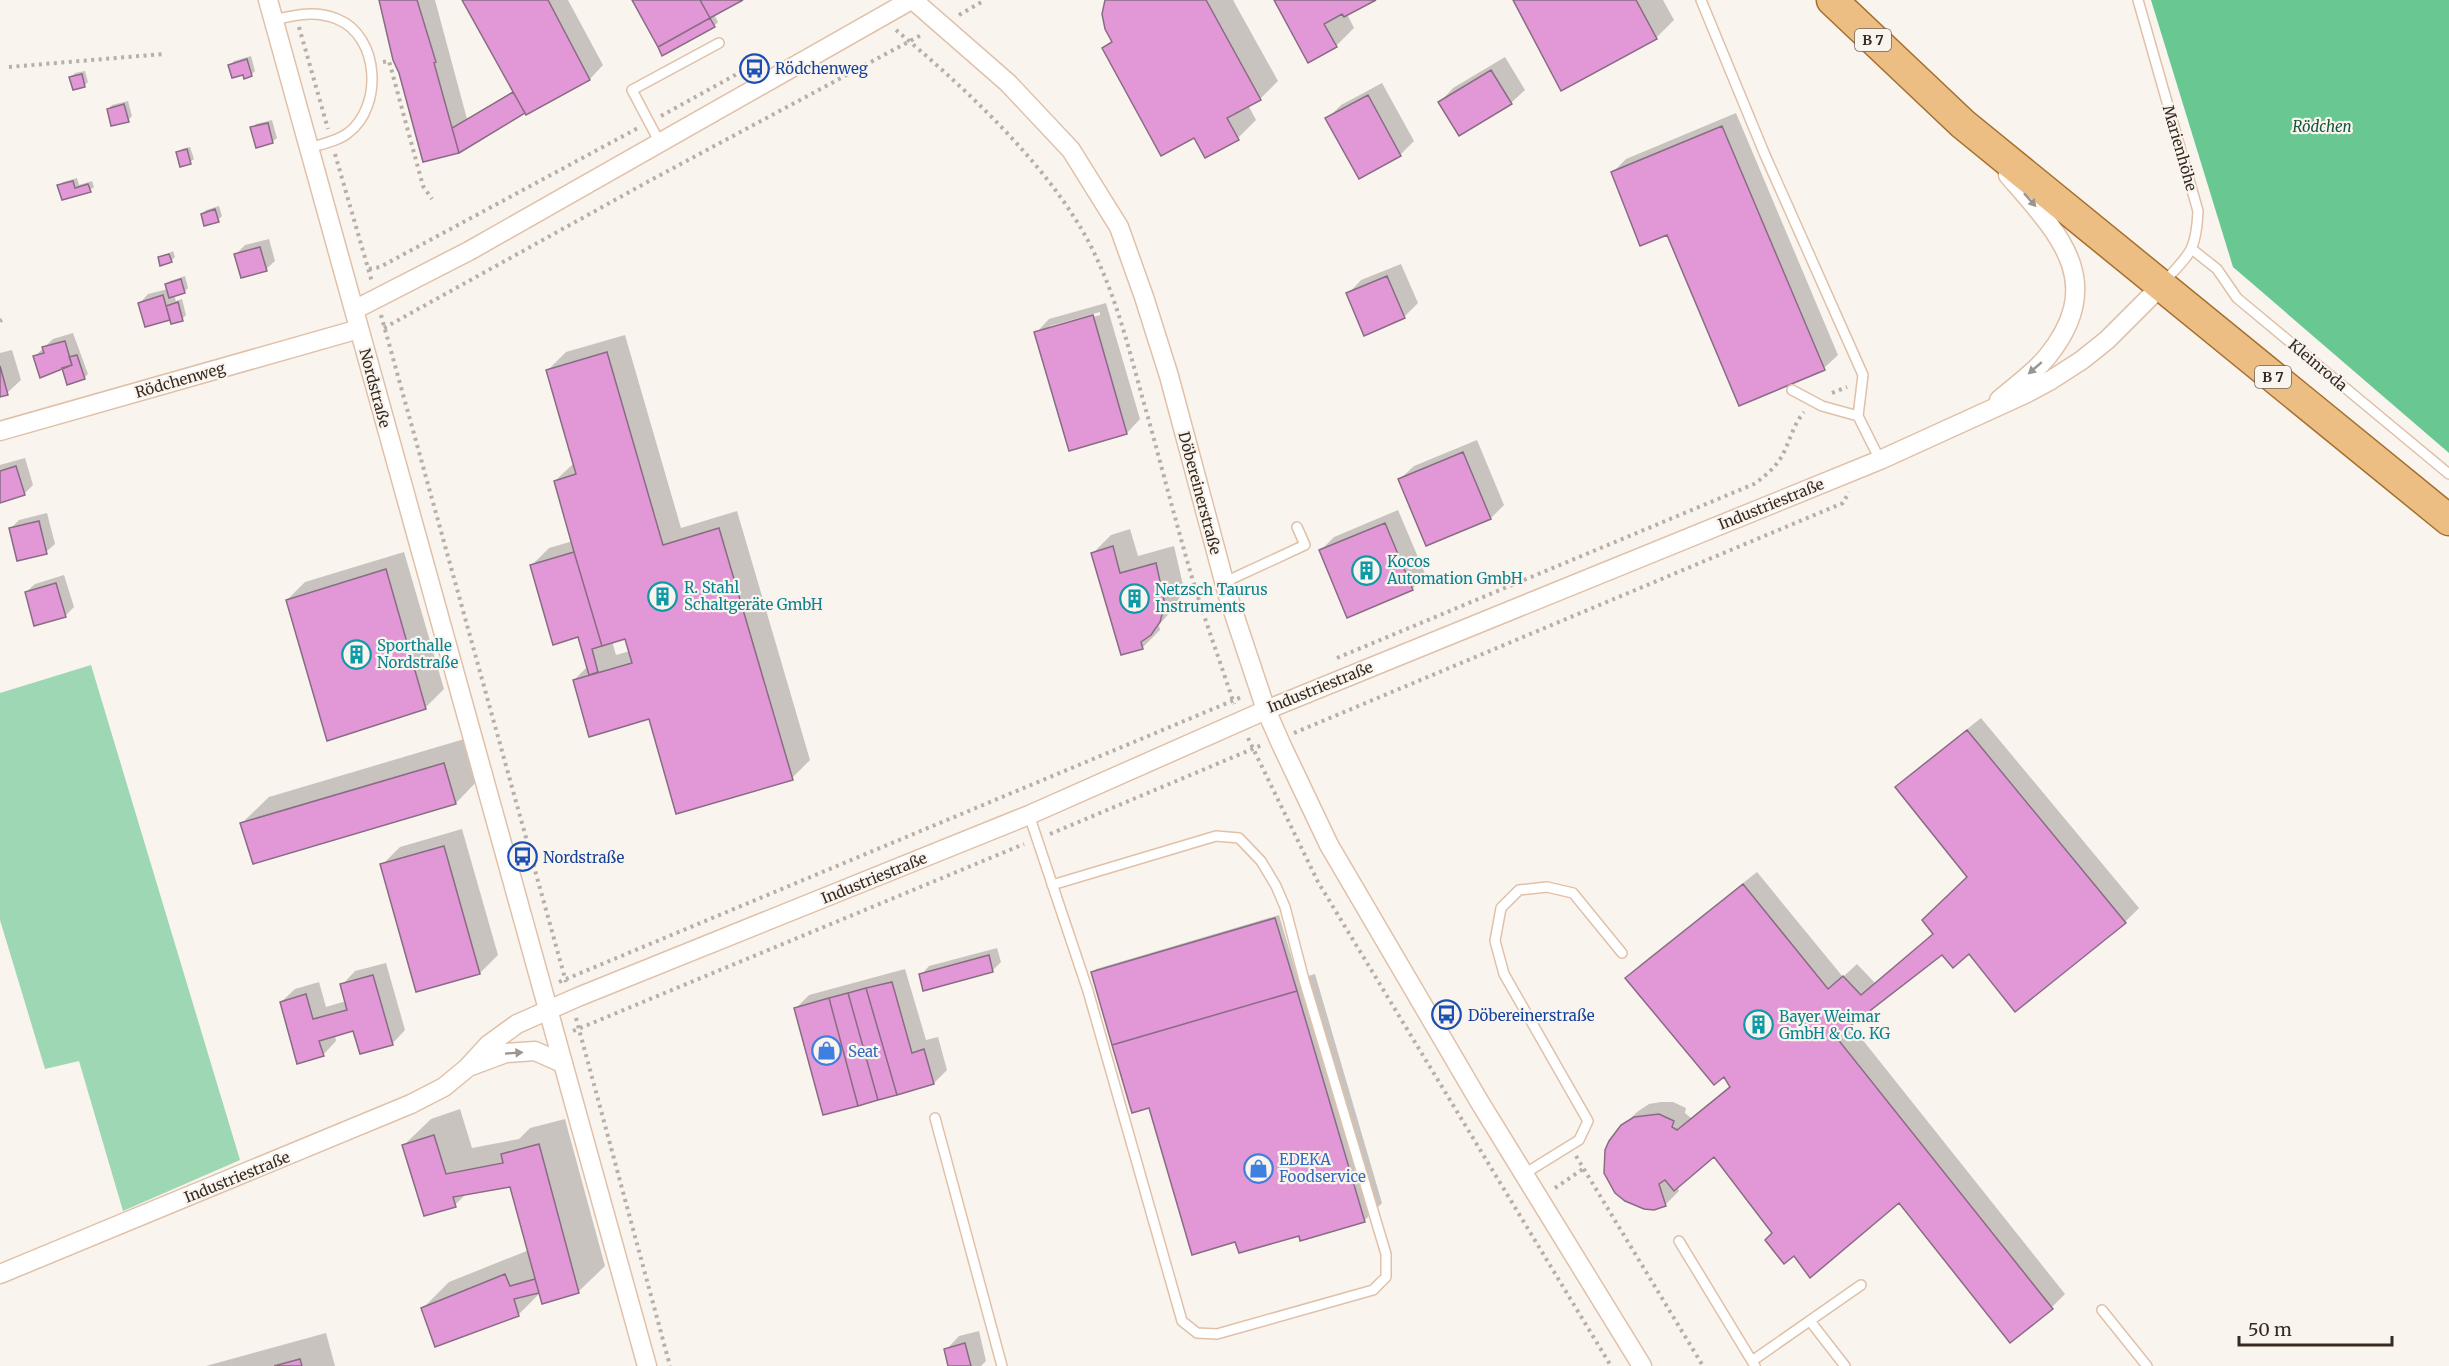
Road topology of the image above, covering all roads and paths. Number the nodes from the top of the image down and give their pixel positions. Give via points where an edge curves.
1 (268, 0) edge
2 (912, 0) edge
3 (985, 0) edge
4 (1701, 0) edge
5 (1832, 0) edge
6 (2138, 0) edge
7 (295, 15) junction
8 (273, 20) junction
9 (941, 25) junction
10 (719, 43) dead end
11 (164, 54) dead end
12 (371, 66) junction
13 (752, 66) dead end
14 (9, 67) dead end
15 (649, 122) junction
16 (1963, 124) junction
17 (332, 141) junction
18 (660, 142) junction
19 (309, 148) junction
20 (432, 200) dead end
21 (2193, 250) junction
22 (369, 269) junction
23 (2161, 286) junction
24 (376, 299) junction
25 (354, 310) junction
26 (384, 328) junction
27 (359, 329) junction
28 (1862, 384) junction
29 (1792, 390) dead end
30 (1813, 401) junction
31 (1987, 411) junction
32 (1858, 416) junction
33 (0, 431) edge
34 (1880, 460) junction
35 (2449, 474) edge
36 (1851, 488) dead end
37 (2449, 520) edge
38 (1297, 527) dead end
39 (1225, 582) junction
40 (1328, 662) dead end
41 (1260, 690) junction
42 (1266, 710) junction
43 (1279, 739) junction
44 (1029, 815) junction
45 (1037, 839) junction
46 (1052, 885) junction
47 (1622, 953) dead end
48 (565, 979) junction
49 (542, 989) junction
50 (571, 1000) junction
51 (548, 1011) junction
52 (579, 1028) junction
53 (555, 1037) junction
54 (562, 1063) junction
55 (467, 1068) junction
56 (935, 1118) dead end
57 (1569, 1146) junction
58 (1584, 1169) junction
59 (1524, 1173) junction
60 (1539, 1198) junction
61 (1679, 1241) dead end
62 (0, 1274) edge
63 (1861, 1285) dead end
64 (2102, 1310) dead end
65 (1810, 1321) junction
66 (1754, 1363) edge
67 (647, 1366) edge
68 (670, 1366) edge
69 (1002, 1366) edge
70 (1642, 1366) edge
71 (1702, 1366) edge
72 (1845, 1366) edge
73 (2147, 1366) edge

1 - 8 street, Nordstraße
2 - 9 street, Döbereinerstraße
2 - 18 street
3 - 9 path
4 - 28 lane via 1863,375
5 - 16 main road, B 7
6 - 21 lane, Marienhöhe via 2198,212
7 - 8 lane
7 - 12 lane via 313,13 339,19 358,36
7 - 17 path
8 - 19 street, Nordstraße
9 - 26 path
9 - 39 street, Döbereinerstraße via 1008,83 1071,150 1119,227 1169,376
10 - 15 lane via 632,90
11 - 14 path
12 - 17 lane via 371,95 361,120 347,134
12 - 20 path via 388,61 423,186
13 - 15 path
15 - 18 lane
15 - 22 path via 452,230
16 - 23 main road, B 7
16 -> 31 street via 2062,241 2075,288 2069,324 2046,359
17 - 19 lane
17 - 22 path
18 - 24 street
19 - 25 street, Nordstraße
21 - 23 lane
21 - 35 lane, Kleinroda via 2217,269 2237,298
22 - 24 path
23 - 31 street, Industriestraße via 2082,360
23 - 37 main road, B 7
24 - 25 street
24 - 26 path
25 - 27 street, Nordstraße
26 - 48 path
27 - 33 street, Rödchenweg
27 - 49 street, Nordstraße
28 - 30 path
28 - 32 lane
29 - 30 lane
30 - 32 lane
30 - 40 path via 1798,420 1782,457 1772,471 1754,484
31 - 34 street, Industriestraße
32 - 34 lane
34 - 42 street, Industriestraße
36 - 43 path via 1844,503
38 - 39 lane via 1305,544
39 - 41 street, Döbereinerstraße
41 - 42 street, Döbereinerstraße
41 - 48 path
42 - 43 street, Döbereinerstraße
42 - 44 street, Industriestraße
43 - 45 path
43 - 59 street, Döbereinerstraße via 1329,844
44 - 45 lane
44 - 50 street, Industriestraße
45 - 46 lane
45 - 52 path
46 - 46 lane via 1216,836 1239,838 1261,861 1285,906 1386,1254 1386,1277 1373,1290 1217,1334 1197,1333 1182,1321 1088,991
47 - 57 lane via 1573,893 1547,887 1519,890 1501,908 1495,941 1504,974 1588,1121 1579,1140
48 - 49 path
48 - 50 path
49 - 51 street, Nordstraße
50 - 51 street, Industriestraße
50 - 52 path
51 - 53 street, Nordstraße
51 - 55 street, Industriestraße via 517,1024 488,1045
52 - 53 path
52 - 68 path
53 - 54 street, Nordstraße
55 -> 54 street, Industriestraße via 506,1053 535,1052
54 - 67 street, Nordstraße
55 - 62 street, Industriestraße via 444,1087 411,1104
56 - 69 lane
57 - 58 path
57 - 59 lane
58 - 60 path
58 - 71 path
59 - 60 street, Döbereinerstraße
60 - 70 street, Döbereinerstraße
61 - 66 lane
63 - 65 lane
64 - 73 lane
65 - 66 lane
65 - 72 lane

